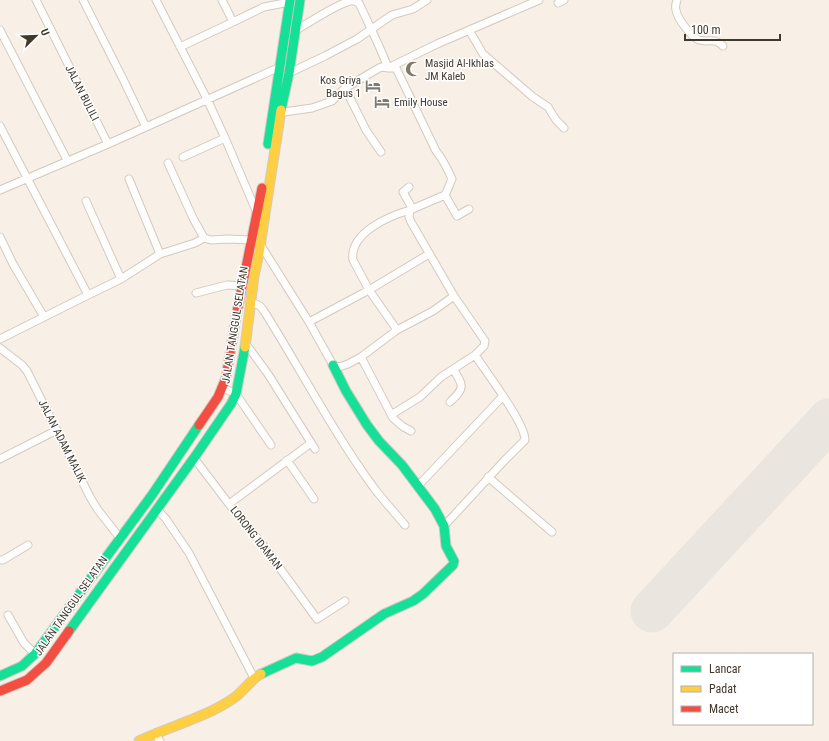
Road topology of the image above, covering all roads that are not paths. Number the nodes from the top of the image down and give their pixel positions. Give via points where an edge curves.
1 (36, 0) edge
2 (83, 0) edge
3 (156, 0) edge
4 (222, 0) edge
5 (300, 0) edge
6 (427, 0) edge
7 (539, 0) edge
8 (677, 0) edge
9 (289, 1) edge
10 (233, 22) junction
11 (0, 30) edge
12 (371, 30) junction
13 (469, 30) junction
14 (295, 31) junction
15 (723, 46) dead end
16 (180, 47) junction
17 (280, 67) junction
18 (388, 68) junction
19 (289, 73) junction
20 (345, 88) junction
21 (207, 99) junction
22 (276, 113) junction
23 (0, 126) edge
24 (146, 127) junction
25 (564, 128) dead end
26 (225, 138) junction
27 (108, 144) junction
28 (381, 152) dead end
29 (183, 157) dead end
30 (67, 160) junction
31 (168, 163) dead end
32 (26, 178) junction
33 (129, 179) dead end
34 (408, 187) dead end
35 (0, 190) edge
36 (445, 195) junction
37 (86, 201) dead end
38 (411, 209) junction
39 (469, 209) dead end
40 (258, 215) junction
41 (0, 237) edge
42 (204, 238) junction
43 (257, 246) junction
44 (160, 254) junction
45 (429, 254) junction
46 (121, 279) junction
47 (243, 286) junction
48 (369, 290) junction
49 (196, 293) dead end
50 (88, 295) junction
51 (454, 296) junction
52 (251, 302) junction
53 (44, 317) junction
54 (236, 318) junction
55 (248, 320) junction
56 (309, 322) junction
57 (397, 330) junction
58 (0, 339) edge
59 (246, 344) junction
60 (0, 348) edge
61 (475, 355) junction
62 (361, 357) junction
63 (333, 365) junction
64 (453, 369) junction
65 (223, 388) junction
66 (236, 394) junction
67 (503, 396) junction
68 (450, 402) dead end
69 (392, 415) junction
70 (57, 430) junction
71 (411, 431) dead end
72 (271, 445) dead end
73 (194, 458) junction
74 (0, 459) edge
75 (287, 460) junction
76 (488, 477) junction
77 (418, 486) junction
78 (314, 499) dead end
79 (229, 504) junction
80 (157, 509) junction
81 (406, 525) dead end
82 (444, 526) junction
83 (552, 532) dead end
84 (120, 538) junction
85 (28, 545) dead end
86 (0, 560) edge
87 (345, 601) dead end
88 (8, 615) dead end
89 (35, 654) junction
90 (0, 676) edge
91 (254, 678) junction
92 (0, 691) edge
93 (157, 737) edge
94 (138, 741) edge

1 - 27 street, JALAN BULILI
2 - 24 street
3 - 16 street
4 - 10 street
5 - 14 street, JALAN TANGGUL SELATAN
6 - 12 street via 413,9 392,16
7 - 13 street
8 - 15 street via 675,9 693,36 698,40 714,40
9 - 10 street via 264,7
9 - 17 street, JALAN TANGGUL SELATAN
10 - 16 street
11 - 30 street
12 - 14 street via 359,3 350,1
12 - 18 street
12 - 19 street
13 - 18 street
13 - 25 street via 483,54 548,107
14 - 19 street, JALAN TANGGUL SELATAN
16 - 21 street
17 - 21 street
17 - 22 street, JALAN TANGGUL SELATAN
18 - 20 street via 381,67
18 - 36 street via 396,68 436,152 452,179
19 - 22 street, JALAN TANGGUL SELATAN
20 - 22 street via 332,101 312,108
20 - 28 street via 366,130
21 - 24 street
21 - 26 street
22 - 40 street, JALAN TANGGUL SELATAN
22 - 43 street, JALAN TANGGUL SELATAN
23 - 32 street
24 - 27 street
26 - 29 street
26 - 40 street
27 - 30 street
30 - 32 street
31 - 42 street
32 - 35 street
32 - 50 street
33 - 44 street
34 - 38 street via 403,192
36 - 38 street
36 - 39 street via 457,216
37 - 46 street
38 - 45 street via 409,217
38 - 48 street via 389,217 366,230 356,244 353,260
40 - 43 street, JALAN TANGGUL SELATAN
41 - 53 street
42 - 43 street via 227,239
42 - 44 street
43 - 47 street, JALAN TANGGUL SELATAN
43 - 52 street, JALAN TANGGUL SELATAN
43 - 56 street
44 - 46 street
45 - 48 street
45 - 51 street
46 - 50 street
47 - 49 street via 227,285
47 - 54 street, JALAN TANGGUL SELATAN
48 - 56 street
48 - 57 street
50 - 53 street
51 - 57 street
51 - 61 street via 485,341 484,346
52 - 55 street, JALAN TANGGUL SELATAN
52 - 81 street via 264,311 374,489
53 - 58 street
54 - 55 street
54 - 65 street, JALAN TANGGUL SELATAN
55 - 59 street, JALAN TANGGUL SELATAN
56 - 63 street
57 - 62 street
59 - 66 street, JALAN TANGGUL SELATAN
59 - 75 street via 313,446
60 - 70 street, JALAN ADAM MALIK via 22,365
61 - 64 street
61 - 67 street
62 - 63 street via 339,367
62 - 69 street
63 - 77 street via 367,425
64 - 68 street via 460,380 461,390
64 - 69 street via 420,397
65 - 66 street
65 - 84 street, JALAN TANGGUL SELATAN via 152,495
66 - 72 street
66 - 73 street, JALAN TANGGUL SELATAN
67 - 76 street via 523,430 525,440
67 - 77 street
69 - 71 street
70 - 74 street
70 - 84 street, JALAN ADAM MALIK via 90,497
73 - 79 street, LORONG IDAMAN
73 - 80 street, JALAN TANGGUL SELATAN
75 - 78 street
75 - 79 street
76 - 82 street
76 - 83 street
77 - 82 street
79 - 87 street, LORONG IDAMAN via 254,532 317,619
80 - 91 street via 189,553
80 - 92 street, JALAN TANGGUL SELATAN via 46,663 27,680
82 - 91 street via 446,546 454,561 453,565 423,594 384,614 318,660 296,658
84 - 89 street, JALAN TANGGUL SELATAN
85 - 86 street
88 - 89 street via 24,643
89 - 90 street, JALAN TANGGUL SELATAN via 22,666
91 - 93 street via 234,698
93 - 94 street

